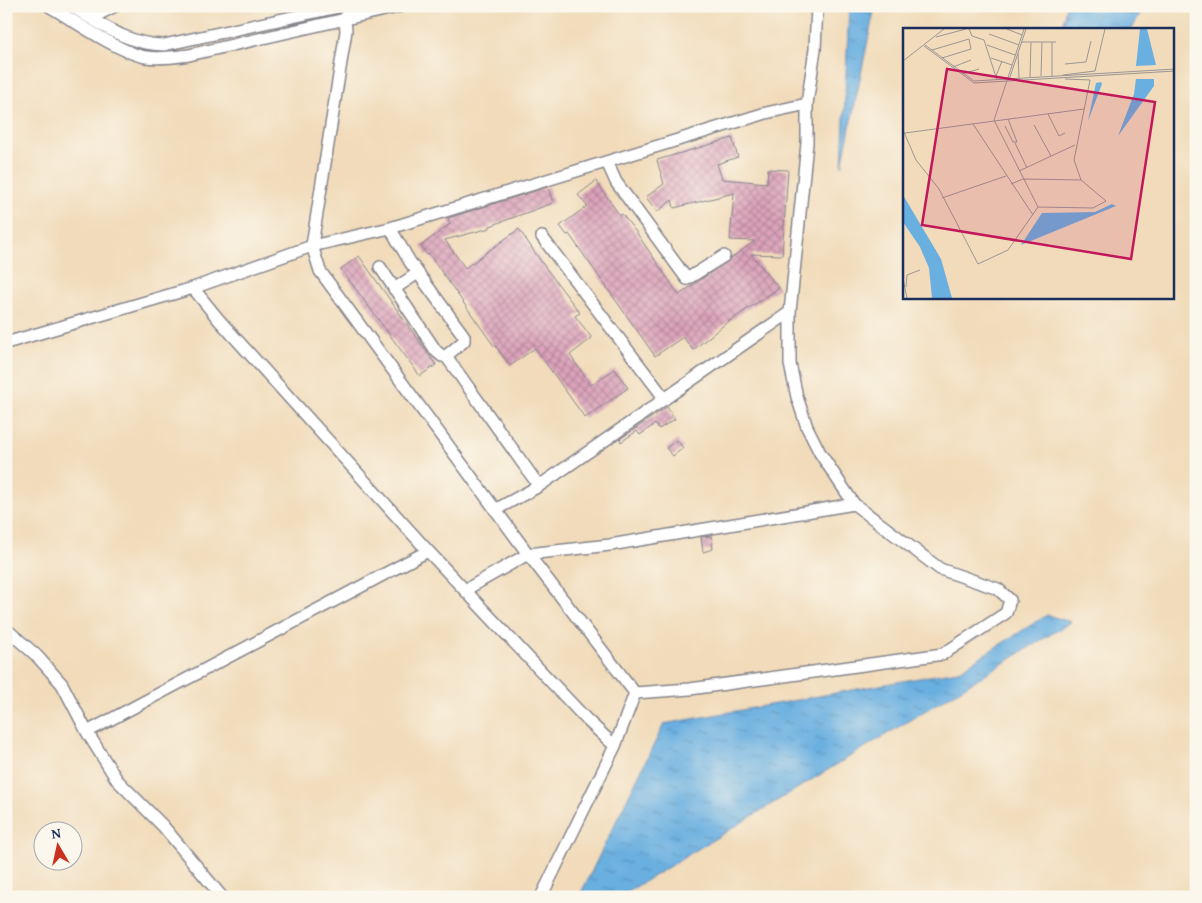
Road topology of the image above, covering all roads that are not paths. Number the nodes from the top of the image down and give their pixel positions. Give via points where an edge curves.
1 (49, 6) edge
2 (71, 6) edge
3 (115, 6) edge
4 (288, 6) edge
5 (343, 6) edge
6 (348, 6) edge
7 (402, 6) edge
8 (818, 6) edge
9 (358, 11) edge
10 (91, 18) junction
11 (293, 18) junction
12 (345, 25) junction
13 (806, 104) junction
14 (606, 162) junction
15 (390, 228) junction
16 (542, 237) dead end
17 (312, 246) junction
18 (724, 256) dead end
19 (380, 267) dead end
20 (418, 273) junction
21 (193, 288) junction
22 (394, 289) junction
23 (790, 312) junction
24 (6, 343) edge
25 (446, 356) junction
26 (665, 399) junction
27 (540, 486) junction
28 (854, 504) junction
29 (495, 510) junction
30 (428, 551) junction
31 (528, 554) junction
32 (465, 590) junction
33 (6, 629) edge
34 (635, 693) junction
35 (87, 732) junction
36 (615, 746) junction
37 (222, 897) edge
38 (541, 897) edge

1 - 12 street via 117,46 143,57 163,58
2 - 10 street
3 - 10 street
4 - 11 street
5 - 11 street
6 - 12 street
7 - 9 street
8 - 13 street
9 - 12 street
10 - 11 street via 123,38 146,45 164,45
12 - 17 street
13 - 14 street
13 - 23 street via 806,143
14 - 15 street
14 - 18 street via 616,182 687,279
15 - 17 street
15 - 20 street
16 - 26 street
17 - 21 street
17 - 29 street via 320,271
19 - 22 street
20 - 22 street
20 - 25 street via 464,336 458,348
21 - 24 street
21 - 30 street
22 - 25 street via 436,351
23 - 26 street
23 - 28 street via 790,364 807,427
25 - 27 street
26 - 27 street
27 - 29 street
28 - 31 street via 610,545
28 - 34 street via 940,569 998,589 1010,600 1006,613 943,654 690,689
29 - 31 street
30 - 32 street
30 - 35 street
31 - 32 street
31 - 34 street
32 - 36 street via 593,727
33 - 35 street via 62,684
34 - 36 street
35 - 37 street via 117,780 163,826
36 - 38 street

